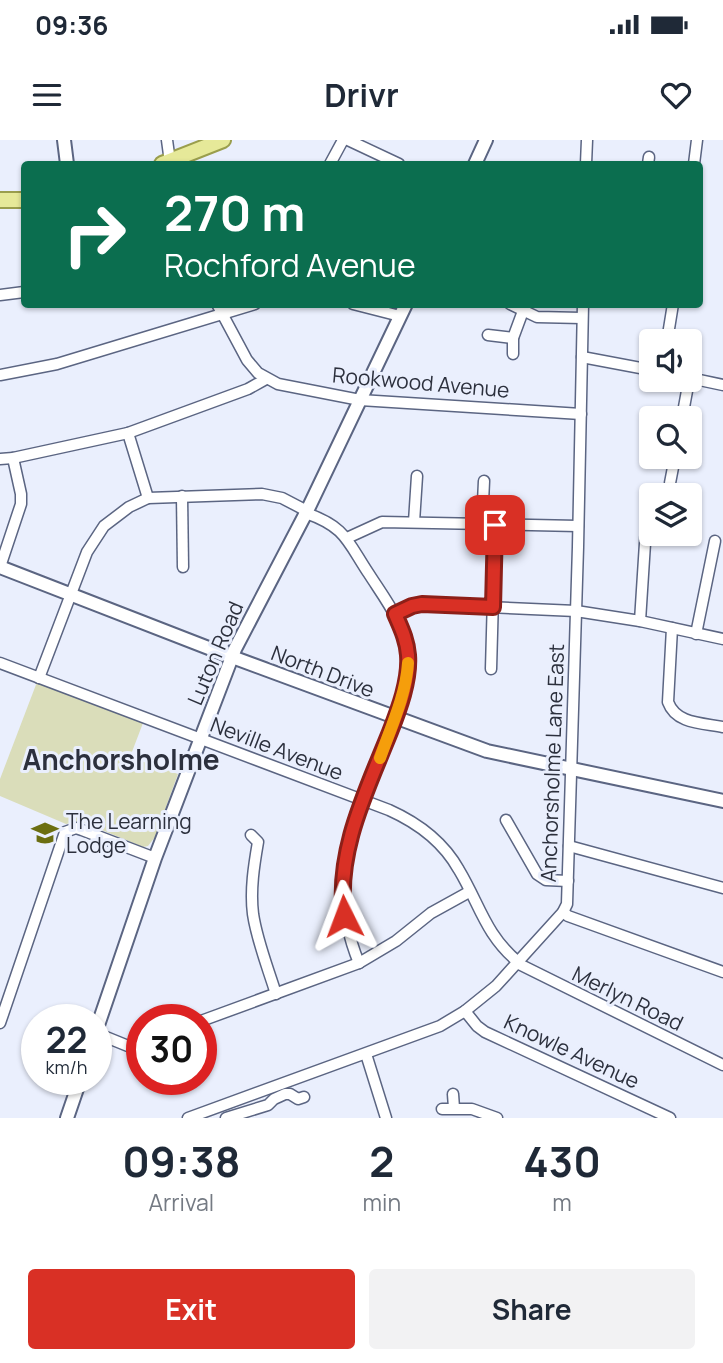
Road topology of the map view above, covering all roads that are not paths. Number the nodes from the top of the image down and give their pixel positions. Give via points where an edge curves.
1 (64, 140) edge
2 (167, 140) edge
3 (223, 140) edge
4 (345, 140) edge
5 (486, 140) edge
6 (587, 140) edge
7 (697, 140) edge
8 (67, 161) edge
9 (166, 161) edge
10 (171, 161) edge
11 (332, 161) edge
12 (392, 161) edge
13 (476, 161) edge
14 (586, 161) edge
15 (694, 161) edge
16 (0, 200) edge
17 (21, 200) edge
18 (21, 292) edge
19 (0, 295) edge
20 (517, 308) edge
21 (583, 308) edge
22 (672, 308) edge
23 (219, 310) edge
24 (403, 310) edge
25 (523, 311) junction
26 (582, 318) junction
27 (669, 329) edge
28 (488, 335) dead end
29 (513, 338) junction
30 (513, 354) dead end
31 (582, 357) junction
32 (639, 368) edge
33 (0, 375) edge
34 (266, 379) junction
35 (702, 381) edge
36 (723, 385) edge
37 (360, 400) junction
38 (581, 414) junction
39 (128, 433) junction
40 (13, 458) junction
41 (0, 459) edge
42 (673, 469) edge
43 (416, 477) dead end
44 (484, 481) dead end
45 (670, 483) dead end
46 (182, 496) junction
47 (148, 498) junction
48 (307, 512) junction
49 (414, 522) junction
50 (482, 524) junction
51 (495, 525) junction
52 (578, 526) junction
53 (347, 538) junction
54 (715, 541) dead end
55 (645, 546) edge
56 (0, 567) edge
57 (183, 567) dead end
58 (71, 596) junction
59 (493, 607) junction
60 (576, 611) junction
61 (395, 614) junction
62 (640, 621) junction
63 (672, 628) junction
64 (696, 634) junction
65 (723, 639) edge
66 (232, 657) junction
67 (0, 663) edge
68 (491, 669) dead end
69 (39, 678) junction
70 (395, 719) junction
71 (723, 727) edge
72 (200, 739) junction
73 (572, 770) junction
74 (723, 801) edge
75 (363, 802) junction
76 (506, 820) dead end
77 (258, 838) dead end
78 (569, 846) junction
79 (155, 858) junction
80 (568, 881) junction
81 (723, 888) edge
82 (469, 891) junction
83 (563, 912) junction
84 (359, 962) junction
85 (518, 962) junction
86 (723, 972) edge
87 (276, 994) junction
88 (105, 1004) edge
89 (465, 1011) junction
90 (217, 1013) edge
91 (0, 1023) edge
92 (366, 1054) junction
93 (723, 1065) edge
94 (453, 1094) dead end
95 (75, 1095) edge
96 (304, 1097) dead end
97 (454, 1108) junction
98 (442, 1109) dead end
99 (261, 1113) edge
100 (67, 1118) edge
101 (188, 1118) edge
102 (226, 1118) edge
103 (386, 1118) edge
104 (497, 1118) edge
105 (670, 1118) edge

1 - 8 street
2 - 9 street
3 - 10 main road
4 - 11 street
4 - 12 street
5 - 13 street
6 - 14 street
7 - 15 street
16 - 17 main road
18 - 19 street
20 - 25 street
21 - 26 street, Anchorsholme Lane East
22 - 27 street
23 - 33 street via 57,364
23 - 34 street via 247,360
24 - 37 street, Luton Road
25 - 26 street via 544,318
25 - 29 street
26 - 31 street, Anchorsholme Lane East
28 - 29 street
29 - 30 street
31 - 32 street
31 - 38 street, Anchorsholme Lane East
34 - 37 street, Rookwood Avenue
34 - 39 street
35 - 36 street
37 - 38 street, Rookwood Avenue
37 - 48 street, Luton Road
38 - 52 street, Anchorsholme Lane East
39 - 40 street
39 - 47 street
40 - 41 street
40 - 56 street via 21,504
42 - 45 street
43 - 49 street
44 - 50 street
46 - 47 street
46 - 48 street via 262,494 282,498
46 - 57 street
47 - 58 street via 104,527 87,552
48 - 53 street via 329,522
48 - 66 street, Luton Road
49 - 50 street
49 - 53 street via 382,522
50 - 51 street
51 - 52 street
51 - 59 street
52 - 60 street, Anchorsholme Lane East
53 - 61 street
54 - 64 street
55 - 62 street
56 - 58 street, North Drive
58 - 66 street, North Drive
58 - 69 street
59 - 60 street
59 - 61 street via 422,604
59 - 68 street
60 - 62 street
60 - 73 street, Anchorsholme Lane East
61 - 70 street via 408,657
62 - 63 street
63 - 64 street
63 - 71 street via 668,702 672,711 680,719
64 - 65 street
66 - 70 street, North Drive
66 - 72 street, Luton Road
67 - 69 street, Neville Avenue
69 - 72 street, Neville Avenue
70 - 73 street, North Drive via 487,751
70 - 75 street
72 - 75 street, Neville Avenue
72 - 79 street, Luton Road
73 - 74 street, North Drive
73 - 78 street, Anchorsholme Lane East
75 - 82 street, Neville Avenue via 400,815 426,832 450,857
75 - 84 street via 342,875 344,916
76 - 80 street via 519,829 537,874 546,880
77 - 87 street via 248,915
78 - 80 street, Anchorsholme Lane East
78 - 81 street
79 - 88 street, Luton Road
79 - 91 street via 76,828 65,832
80 - 83 street, Anchorsholme Lane East
82 - 84 street
82 - 85 street, Neville Avenue via 492,934
83 - 85 street, Anchorsholme Lane East
83 - 86 street
84 - 87 street
85 - 89 street, Anchorsholme Lane East
85 - 93 street, Merlyn Road
87 - 90 street
89 - 92 street, Anchorsholme Lane East via 440,1026
89 - 105 street, Knowle Avenue via 485,1032
92 - 101 street, Anchorsholme Lane East
92 - 103 street
94 - 97 street
95 - 100 street
96 - 99 street via 285,1094
97 - 98 street
97 - 104 street
99 - 102 street

